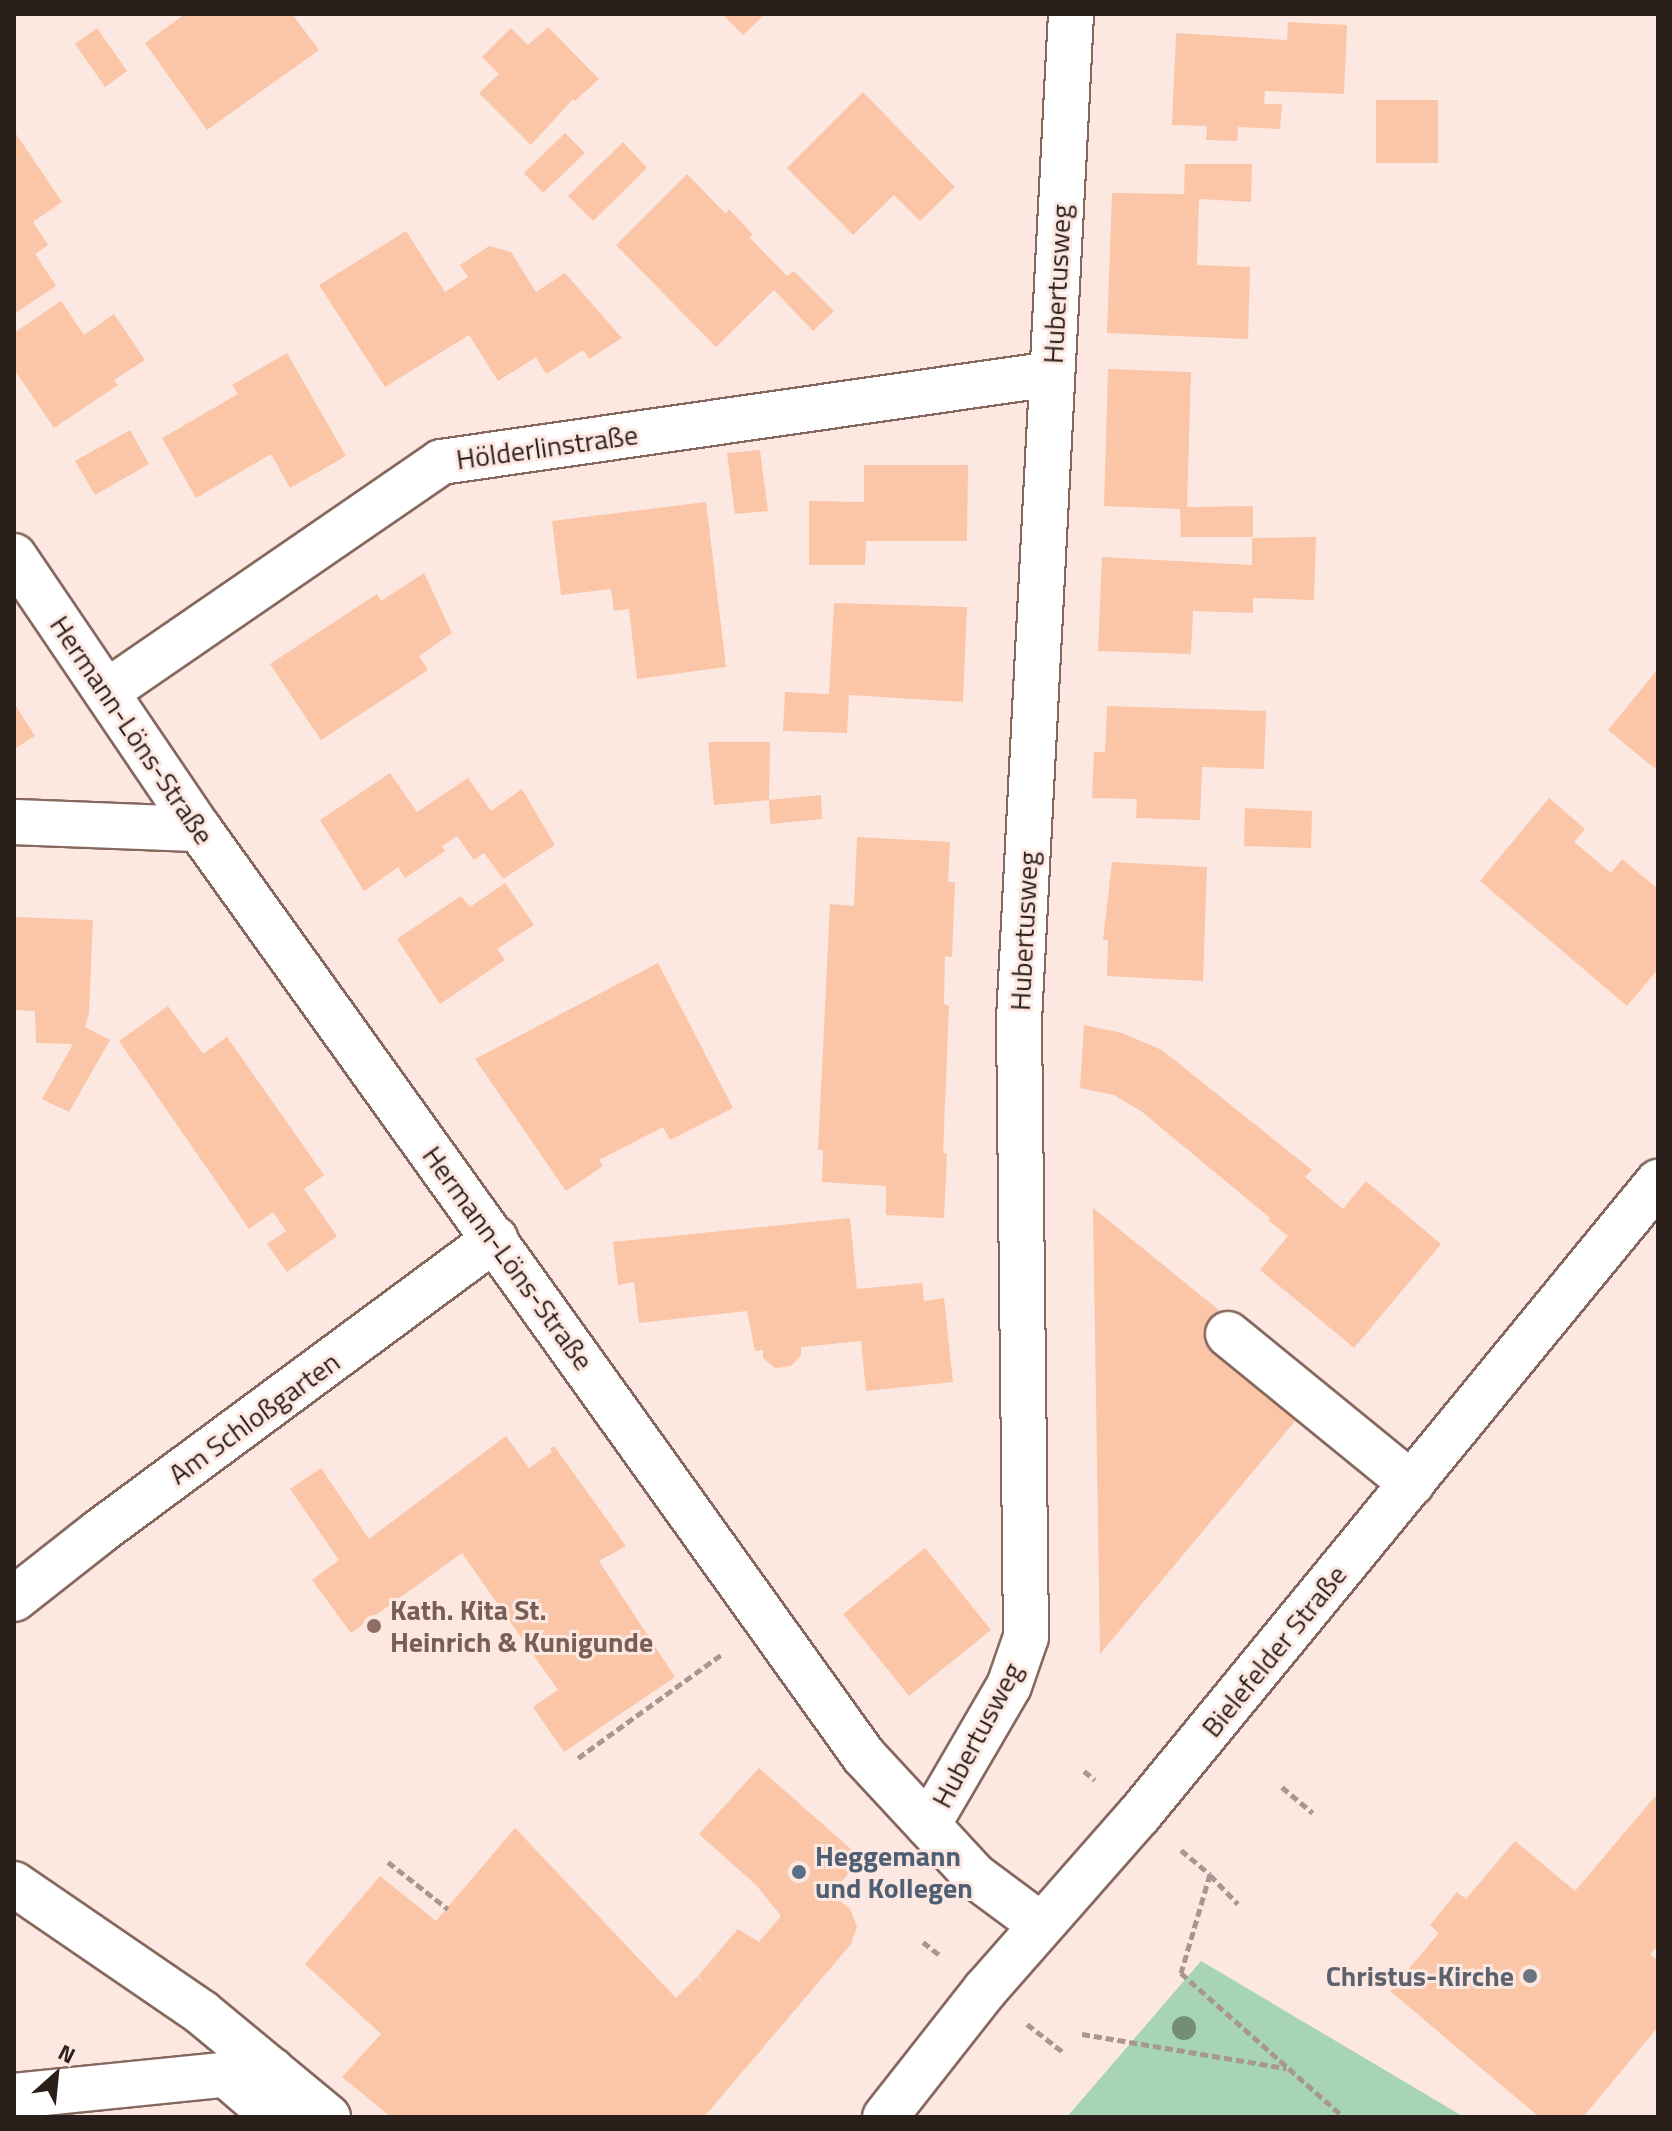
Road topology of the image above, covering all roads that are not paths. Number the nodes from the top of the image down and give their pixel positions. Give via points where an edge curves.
1 (1071, 14) edge
2 (1052, 374) junction
3 (14, 556) edge
4 (108, 691) junction
5 (14, 822) edge
6 (199, 829) junction
7 (1658, 1182) edge
8 (495, 1239) junction
9 (1228, 1334) dead end
10 (1412, 1484) junction
11 (14, 1599) edge
12 (928, 1825) junction
13 (14, 1884) edge
14 (1041, 1925) junction
15 (272, 2070) junction
16 (225, 2074) junction
17 (14, 2096) edge
18 (275, 2117) edge
19 (328, 2117) edge
20 (885, 2117) edge

1 - 2 street, Hubertusweg
2 - 4 street, Hölderlinstraße via 441,462
2 - 12 street, Hubertusweg via 1019,1020 1026,1637 1009,1686
3 - 4 street, Hermann-Löns-Straße
4 - 6 street, Hermann-Löns-Straße
5 - 6 street
6 - 8 street, Hermann-Löns-Straße
7 - 10 street, Bielefelder Straße
8 - 11 street, Am Schloßgarten
8 - 12 street, Hermann-Löns-Straße via 864,1756
9 - 10 street
10 - 14 street, Bielefelder Straße via 1139,1815
12 - 14 street, Hermann-Löns-Straße via 975,1876
13 - 15 street via 201,2012
14 - 20 street, Bielefelder Straße
15 - 16 street
15 - 19 street
16 - 17 street
16 - 18 street

